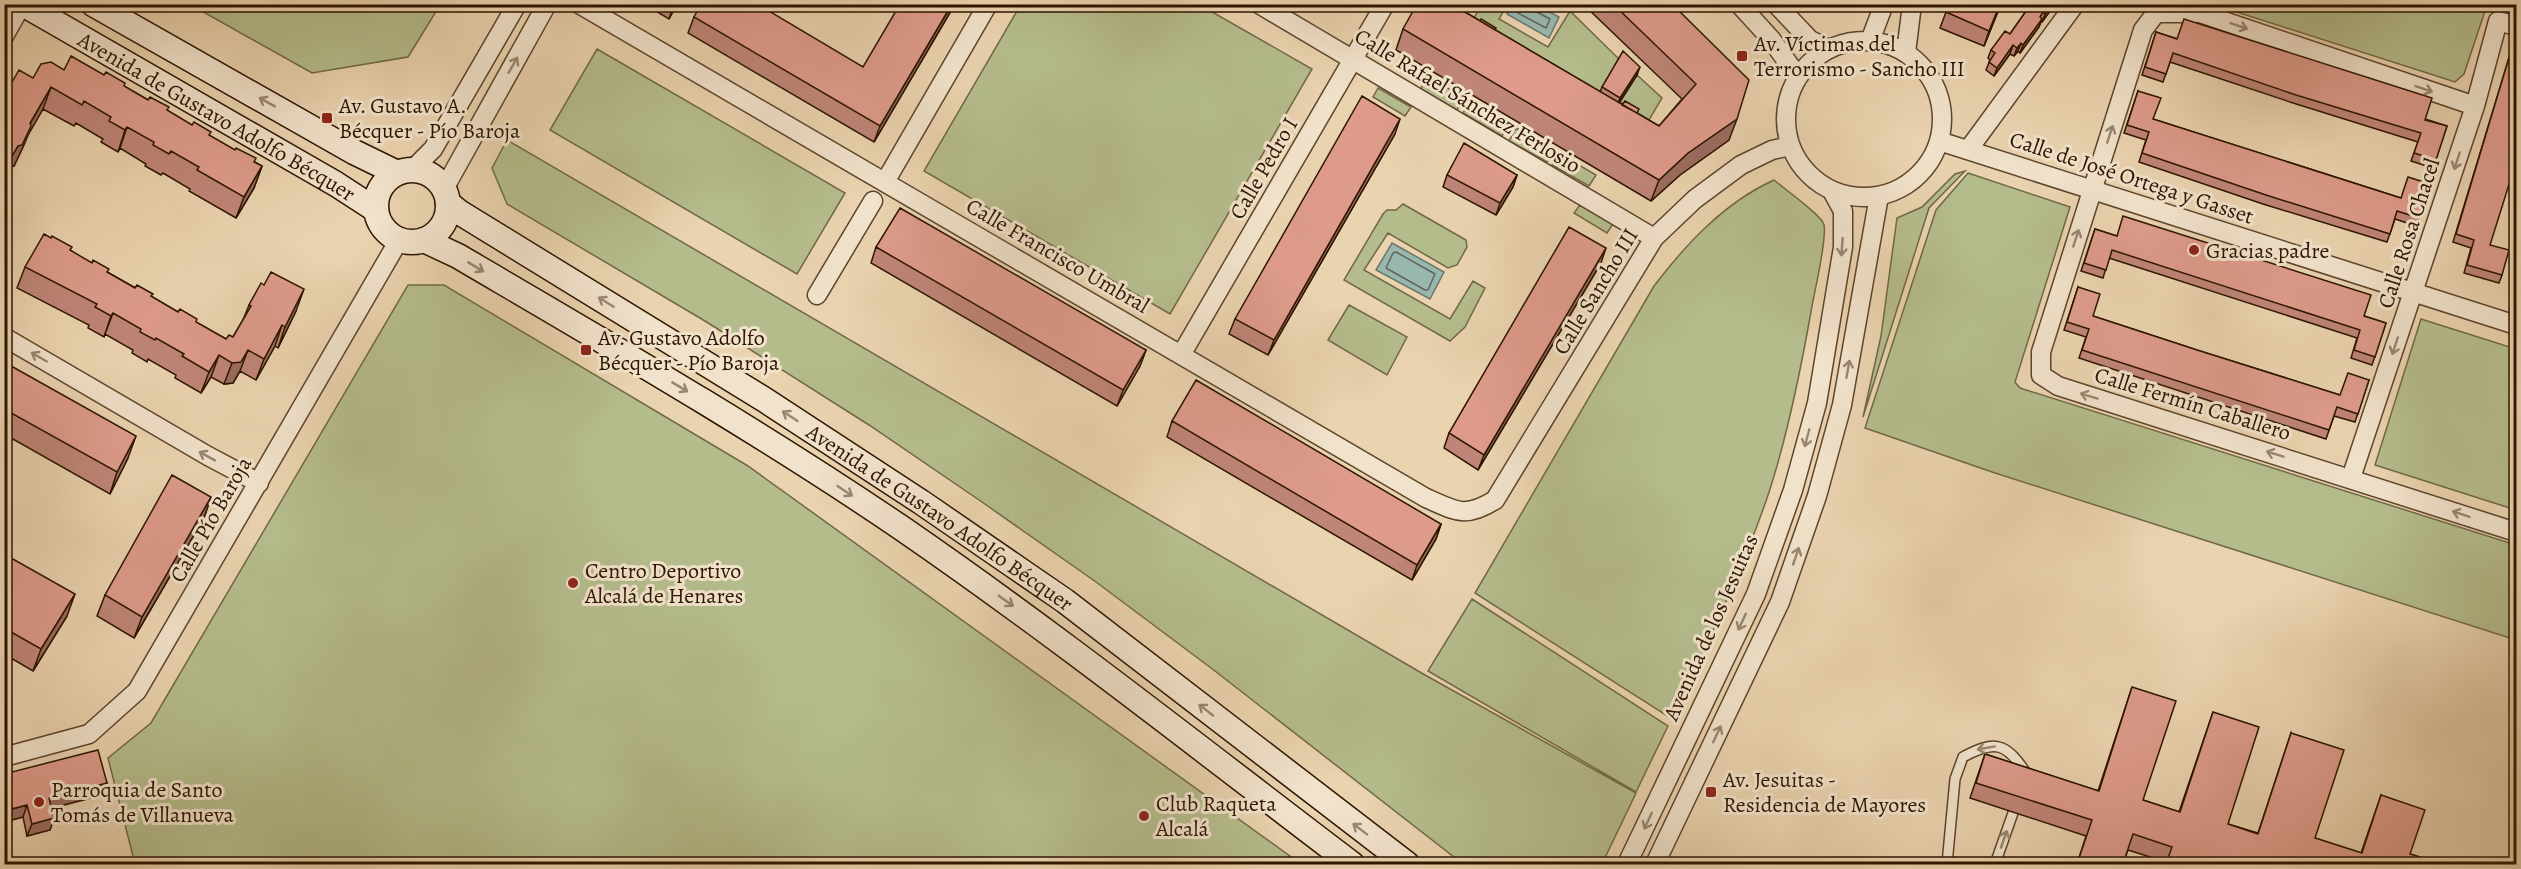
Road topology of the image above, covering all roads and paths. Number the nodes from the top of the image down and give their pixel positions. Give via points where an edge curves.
1 (23, 4) edge
2 (93, 4) edge
3 (517, 4) edge
4 (548, 4) edge
5 (579, 4) edge
6 (988, 4) edge
7 (1259, 4) edge
8 (1385, 4) edge
9 (1739, 4) edge
10 (1776, 4) edge
11 (1884, 4) edge
12 (1912, 4) edge
13 (2075, 4) edge
14 (2153, 9) edge
15 (2517, 26) edge
16 (4, 36) edge
17 (1870, 41) junction
18 (1829, 49) junction
19 (1906, 53) junction
20 (1353, 60) junction
21 (1798, 77) junction
22 (2475, 106) junction
23 (1939, 141) junction
24 (1790, 146) junction
25 (1968, 150) junction
26 (404, 172) junction
27 (885, 182) junction
28 (2092, 190) junction
29 (1832, 191) junction
30 (446, 196) junction
31 (1879, 196) junction
32 (873, 201) dead end
33 (376, 210) junction
34 (1654, 238) junction
35 (399, 240) junction
36 (424, 240) junction
37 (2413, 292) junction
38 (817, 295) dead end
39 (2517, 325) edge
40 (4, 337) edge
41 (1181, 355) junction
42 (2351, 478) junction
43 (1509, 480) joint
44 (259, 483) junction
45 (2517, 532) edge
46 (4, 757) edge
47 (2024, 778) edge
48 (2013, 813) edge
49 (1352, 864) edge
50 (1407, 864) edge
51 (1627, 864) edge
52 (1655, 864) edge
53 (1947, 864) edge
54 (1995, 864) edge

1 - 16 street
1 - 33 street, Avenida de Gustavo Adolfo Bécquer
26 -> 2 street, Avenida de Gustavo Adolfo Bécquer via 354,152
3 - 26 street via 433,149
30 -> 4 street
5 - 27 street, Calle Francisco Umbral
6 - 27 street
7 - 20 street, Calle Rafael Sánchez Ferlosio
8 - 20 street, Calle Pedro I
9 - 21 street
10 - 18 street via 1810,40
11 - 17 street
12 - 19 street
13 - 25 street
14 -> 22 street via 2200,13
28 -> 14 street via 2142,30
15 - 22 street, Calle Rosa Chacel via 2498,21
17 - 18 street via 1848,42
17 - 19 street
18 - 21 street via 1811,61
19 - 23 street via 1925,70 1938,93 1942,118
20 - 34 street, Calle Rafael Sánchez Ferlosio
20 - 41 street, Calle Pedro I
21 - 24 street via 1788,99 1785,119
22 -> 37 street, Calle Rosa Chacel
23 - 25 street, Calle de José Ortega y Gasset
23 - 31 street via 1933,156 1913,180
24 - 29 street via 1808,174
24 - 34 street, Calle Sancho III via 1741,165 1695,199
25 - 28 street, Calle de José Ortega y Gasset
26 - 30 street via 426,173 437,180
26 - 33 street via 380,189
27 - 41 street, Calle Francisco Umbral
28 - 37 street, Calle de José Ortega y Gasset
42 -> 28 street, Calle Fermín Caballero via 2058,386 2041,375 2040,352
29 - 31 street via 1855,197
29 -> 51 street, Avenida de los Jesuitas via 1842,211 1843,247 1816,404 1793,490 1756,594
30 - 36 street via 447,215 442,226
50 -> 30 street, Avenida de Gustavo Adolfo Bécquer via 1065,601 765,400 459,212
52 -> 31 street via 1780,603 1817,496 1842,405
32 - 38 street
33 - 35 street via 387,232
34 - 43 street, Calle Sancho III
35 - 36 street
35 - 44 street, Calle Pío Baroja
36 -> 49 street, Avenida de Gustavo Adolfo Bécquer via 458,256 765,437 902,528 1042,626
37 - 39 street, Calle de José Ortega y Gasset
37 -> 42 street, Calle Rosa Chacel
44 -> 40 street
41 - 43 street, Calle Francisco Umbral via 1453,510 1476,512 1495,500
45 -> 42 street, Calle Fermín Caballero
44 - 46 street, Calle Pío Baroja via 137,691 89,734
47 -> 53 lane via 2026,772 2014,755 2001,746 1982,746 1963,758 1955,779
54 -> 48 lane

